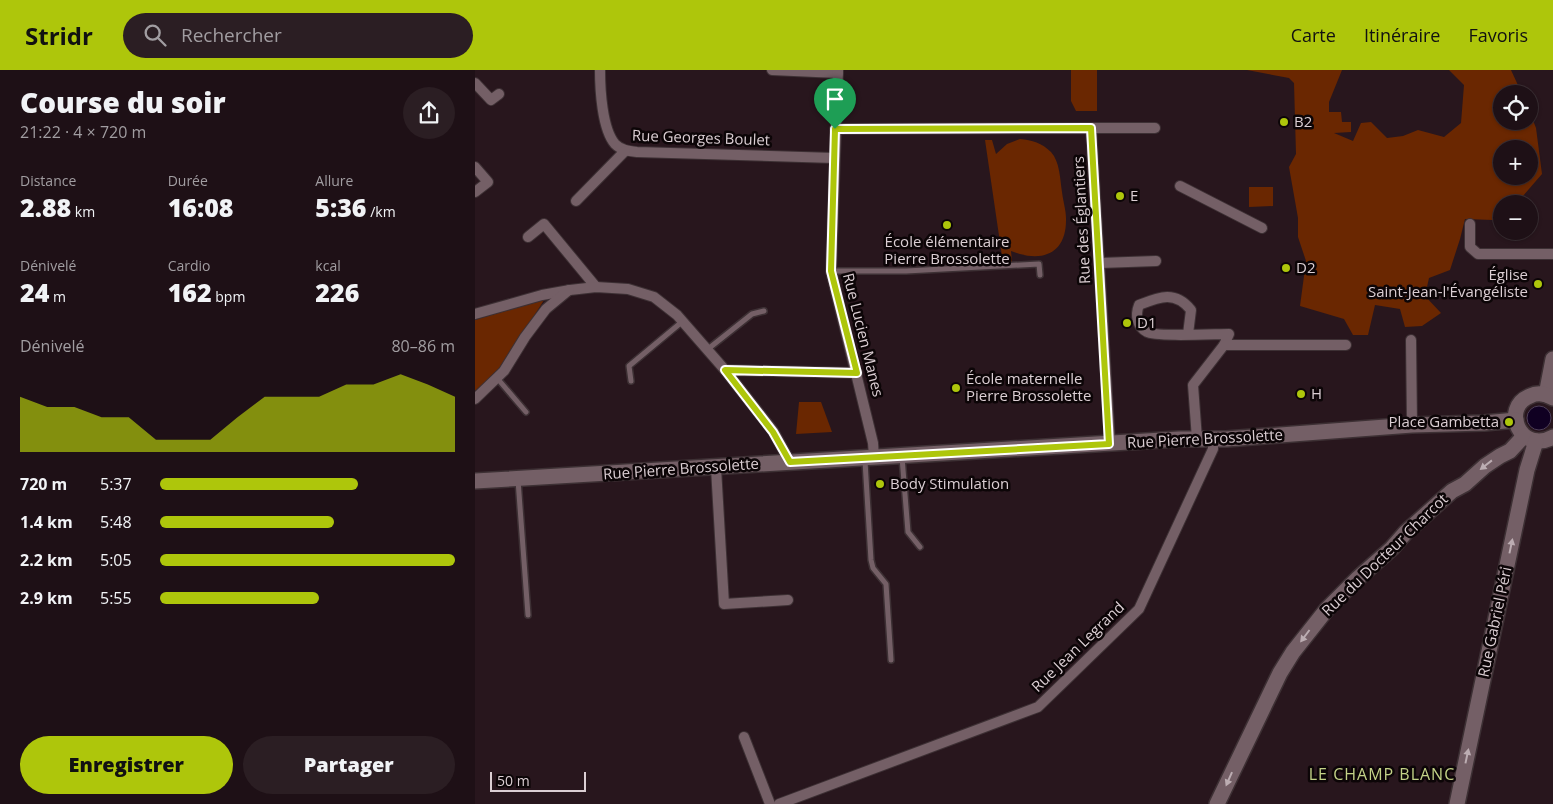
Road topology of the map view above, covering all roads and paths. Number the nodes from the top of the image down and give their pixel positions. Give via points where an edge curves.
1 (600, 70) edge
2 (772, 70) edge
3 (838, 71) edge
4 (475, 83) edge
5 (499, 94) dead end
6 (1091, 128) junction
7 (1155, 128) dead end
8 (835, 129) junction
9 (625, 151) junction
10 (834, 158) junction
11 (475, 167) edge
12 (1180, 186) dead end
13 (475, 192) edge
14 (576, 201) dead end
15 (1470, 224) dead end
16 (1263, 228) dead end
17 (528, 237) dead end
18 (1553, 254) edge
19 (1156, 261) dead end
20 (1100, 263) junction
21 (831, 271) junction
22 (1040, 275) dead end
23 (596, 287) junction
24 (570, 290) junction
25 (764, 312) dead end
26 (475, 314) edge
27 (683, 321) junction
28 (1188, 334) junction
29 (1411, 340) dead end
30 (1224, 345) junction
31 (1345, 345) dead end
32 (708, 349) junction
33 (1553, 359) edge
34 (725, 370) junction
35 (857, 373) junction
36 (496, 378) junction
37 (631, 381) dead end
38 (1549, 396) edge
39 (475, 399) edge
40 (526, 412) dead end
41 (1515, 420) junction
42 (1412, 425) junction
43 (1197, 439) junction
44 (1213, 439) junction
45 (1543, 440) edge
46 (1109, 444) junction
47 (901, 456) junction
48 (869, 457) junction
49 (790, 462) junction
50 (716, 468) junction
51 (518, 480) junction
52 (475, 481) edge
53 (920, 547) dead end
54 (788, 600) dead end
55 (528, 616) dead end
56 (891, 660) dead end
57 (744, 737) dead end
58 (770, 804) edge
59 (779, 804) edge
60 (1217, 804) edge
61 (1457, 804) edge

1 - 9 street, Rue Georges Boulet via 608,130 615,143
2 - 3 street
3 - 8 street, Rue Lucien Manes
4 - 5 street via 491,100
6 - 7 street
6 - 8 street
6 - 20 street, Rue des Églantiers
8 - 10 street, Rue Lucien Manes
9 - 10 street, Rue Georges Boulet
9 - 14 street
10 - 21 street, Rue Lucien Manes
11 - 13 street via 488,182
12 - 16 street
15 - 18 street via 1470,247 1478,254
17 - 23 street via 543,224
19 - 20 street
20 - 46 street, Rue des Églantiers
21 - 22 lane via 898,272 1039,264
21 - 35 street, Rue Lucien Manes
23 - 24 street
23 - 27 street via 628,289 654,296
24 - 26 street
24 - 36 street via 546,309
25 - 32 lane via 751,314
27 - 32 street
27 - 37 lane via 629,366
28 - 28 street via 1147,332 1137,323 1139,305 1164,297 1175,297 1186,303 1191,310
28 - 30 street via 1229,334
29 - 42 street
30 - 31 street
30 - 43 street via 1193,385
32 - 34 street
33 - 38 street
34 - 35 street
34 - 49 street via 773,432
35 - 48 street, Rue Lucien Manes via 873,443
36 - 39 street
36 - 40 lane
38 - 41 street via 1533,395 1521,402
41 - 42 street, Rue Pierre Brossolette
41 - 45 street via 1520,432
42 - 44 street, Rue Pierre Brossolette
43 - 44 street, Rue Pierre Brossolette
43 - 46 street, Rue Pierre Brossolette
44 - 59 street, Rue Jean Legrand via 1213,449 1139,609 1038,707
45 -> 60 street, Rue du Docteur Charcot via 1500,456 1452,491 1333,603 1293,652 1280,674
61 -> 45 street, Rue Gabriel Péri via 1527,470
46 - 47 street, Rue Pierre Brossolette
47 - 48 street, Rue Pierre Brossolette
47 - 53 lane via 908,532
48 - 49 street, Rue Pierre Brossolette
48 - 56 lane via 871,560 873,568 886,584
49 - 50 street, Rue Pierre Brossolette
50 - 51 street, Rue Pierre Brossolette
50 - 54 street via 725,604
51 - 52 street, Rue Pierre Brossolette
51 - 55 lane
57 - 58 street

